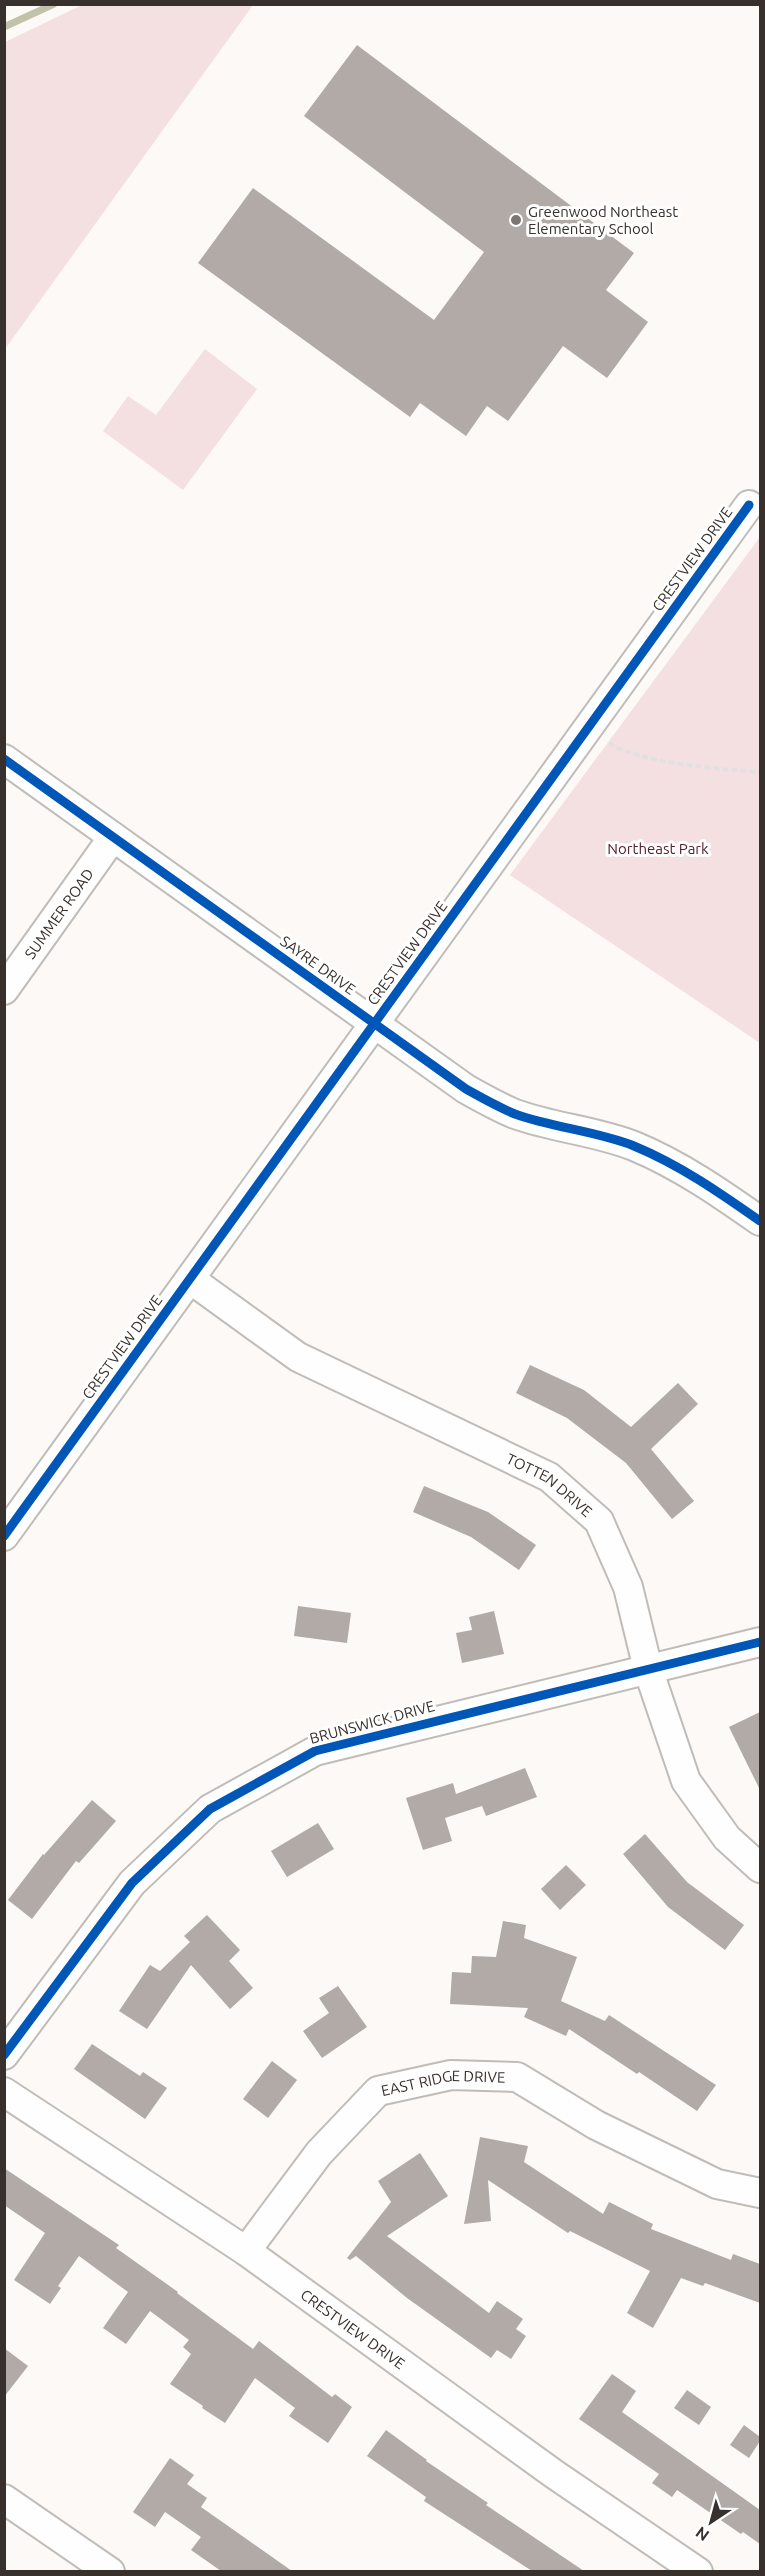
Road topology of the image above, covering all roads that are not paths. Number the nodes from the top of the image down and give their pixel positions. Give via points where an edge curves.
1 (749, 505) dead end
2 (4, 759) edge
3 (113, 837) junction
4 (4, 990) edge
5 (374, 1024) junction
6 (760, 1221) edge
7 (190, 1279) junction
8 (4, 1536) edge
9 (760, 1642) edge
10 (648, 1669) junction
11 (760, 1868) edge
12 (4, 2055) edge
13 (4, 2092) edge
14 (760, 2193) edge
15 (246, 2251) junction
16 (4, 2499) edge
17 (110, 2571) edge
18 (698, 2571) edge

1 - 5 street, CRESTVIEW DRIVE
2 - 3 street, SAYRE DRIVE
3 - 4 street, SUMMER ROAD
3 - 5 street, SAYRE DRIVE
5 - 6 street, SAYRE DRIVE via 495,1106 634,1146 680,1168
5 - 7 street, CRESTVIEW DRIVE
7 - 8 street, CRESTVIEW DRIVE
7 - 10 street, TOTTEN DRIVE via 298,1357 549,1477 599,1521 628,1587
9 - 10 street, BRUNSWICK DRIVE
10 - 11 street, TOTTEN DRIVE via 686,1781 727,1838
10 - 12 street, BRUNSWICK DRIVE via 315,1751 210,1809 132,1882
13 - 15 street, CRESTVIEW DRIVE
14 - 15 street, EAST RIDGE DRIVE via 717,2184 596,2125 517,2077 451,2075 378,2091 319,2152
15 - 18 street, CRESTVIEW DRIVE via 545,2467
16 - 17 street

